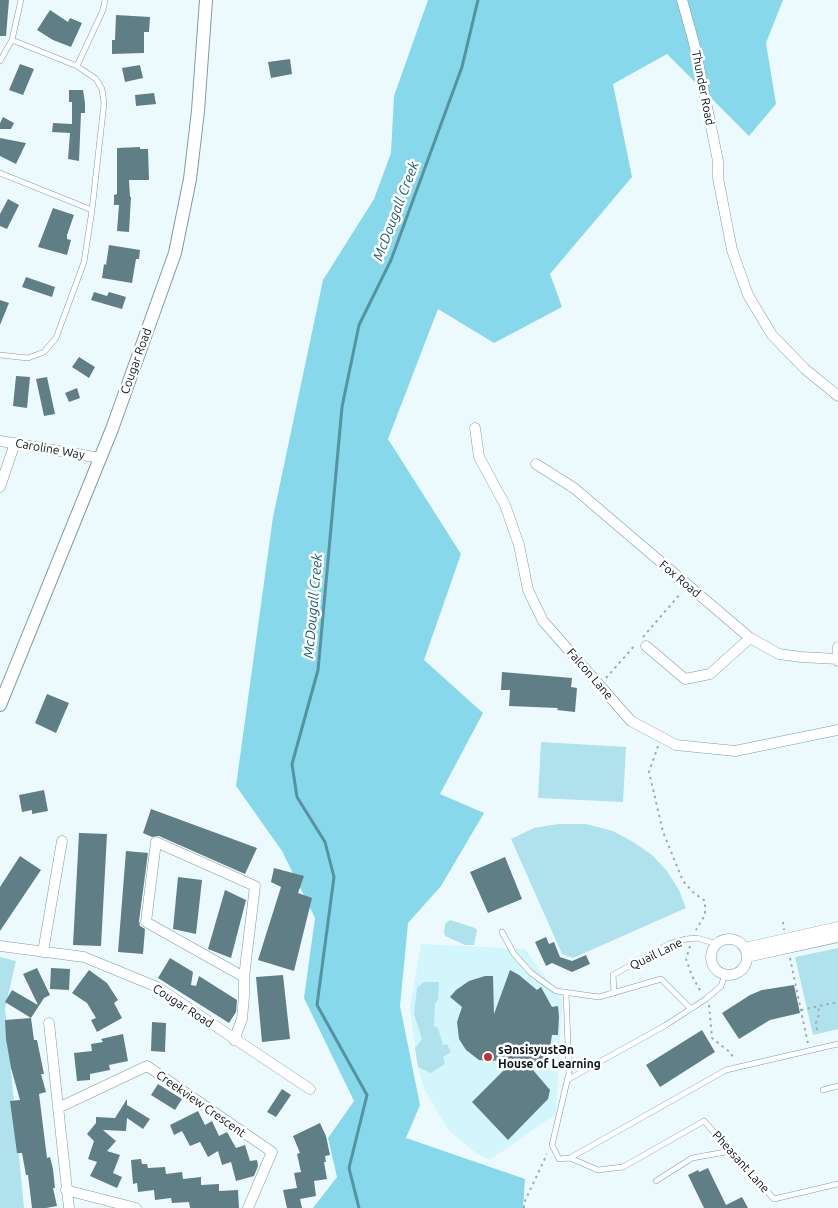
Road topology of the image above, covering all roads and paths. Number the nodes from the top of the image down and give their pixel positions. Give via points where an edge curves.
1 (21, 0) edge
2 (105, 0) edge
3 (206, 0) edge
4 (682, 0) edge
5 (12, 40) junction
6 (0, 61) edge
7 (77, 66) junction
8 (0, 173) edge
9 (92, 210) junction
10 (0, 355) edge
11 (838, 396) edge
12 (475, 428) dead end
13 (0, 441) edge
14 (16, 443) junction
15 (100, 458) junction
16 (536, 464) dead end
17 (0, 487) edge
18 (750, 638) junction
19 (646, 646) dead end
20 (838, 647) edge
21 (838, 660) edge
22 (0, 705) edge
23 (838, 730) edge
24 (661, 737) junction
25 (62, 841) dead end
26 (838, 927) edge
27 (502, 932) dead end
28 (694, 933) dead end
29 (838, 937) edge
30 (691, 941) dead end
31 (717, 944) junction
32 (0, 946) edge
33 (42, 952) junction
34 (746, 953) junction
35 (790, 955) dead end
36 (725, 975) junction
37 (244, 977) junction
38 (566, 992) junction
39 (614, 994) junction
40 (704, 997) dead end
41 (838, 1002) edge
42 (708, 1003) dead end
43 (818, 1006) junction
44 (690, 1009) junction
45 (801, 1010) junction
46 (49, 1023) dead end
47 (817, 1030) dead end
48 (234, 1040) junction
49 (838, 1044) edge
50 (809, 1045) dead end
51 (733, 1058) dead end
52 (567, 1080) junction
53 (838, 1086) edge
54 (310, 1089) dead end
55 (823, 1090) dead end
56 (58, 1108) junction
57 (552, 1145) junction
58 (731, 1151) junction
59 (570, 1158) junction
60 (656, 1180) dead end
61 (838, 1184) edge
62 (66, 1190) junction
63 (69, 1208) edge
64 (136, 1208) edge
65 (248, 1208) edge
66 (524, 1208) edge

1 - 5 lane
2 - 7 lane
3 - 15 street, Cougar Road via 191,169 175,253
4 - 11 street, Thunder Road via 694,42 718,161 718,178 732,250 748,295 772,335 805,370
5 - 6 lane
5 - 7 lane
7 - 9 lane via 96,79 102,89 104,103
8 - 9 lane
9 - 10 lane via 84,262 56,338 44,352 28,358
12 - 24 street, Falcon Lane via 480,457 505,505 520,545 528,590 543,621 631,721
13 - 14 street, Caroline Way
14 - 15 street, Caroline Way
14 - 17 street
15 - 22 street, Cougar Road
16 - 18 street, Fox Road via 574,488
18 - 19 street via 710,674 685,679
18 - 21 street, Fox Road via 779,654
20 - 21 street
23 - 24 street, Falcon Lane via 736,751 676,745
24 - 28 path via 649,772 663,832 683,881 705,901 705,915
25 - 33 street
26 - 34 street
27 - 38 lane via 514,954 531,973 556,991
29 - 34 street
30 - 40 path via 686,959
31 - 34 street via 732,939 742,944
31 - 36 street via 712,954 713,964
31 - 39 lane, Quail Lane via 697,938 670,944 613,975
32 - 33 street, Cougar Road
33 - 48 street, Cougar Road via 84,957 157,987
34 - 36 street via 744,967
35 - 45 path
36 - 44 lane via 721,986
37 - 37 street via 255,886 156,842 146,922
37 - 48 street via 242,1019
38 - 39 lane via 599,997
38 - 52 lane
39 - 44 lane via 661,979
41 - 43 path
42 - 51 path via 712,1038
43 - 45 path
43 - 47 path
44 - 52 lane
45 - 50 path
46 - 56 street
48 - 54 street, Cougar Road
49 - 59 lane via 726,1070
52 - 57 lane
53 - 55 lane
56 - 62 street
56 - 65 street, Creekview Crescent via 147,1066 272,1152
57 - 59 lane via 559,1159
57 - 66 path
58 - 59 lane, Pheasant Lane via 704,1121 623,1167 598,1170
58 - 60 lane via 692,1158
58 - 61 lane, Pheasant Lane via 774,1199
62 - 63 street
62 - 64 street

